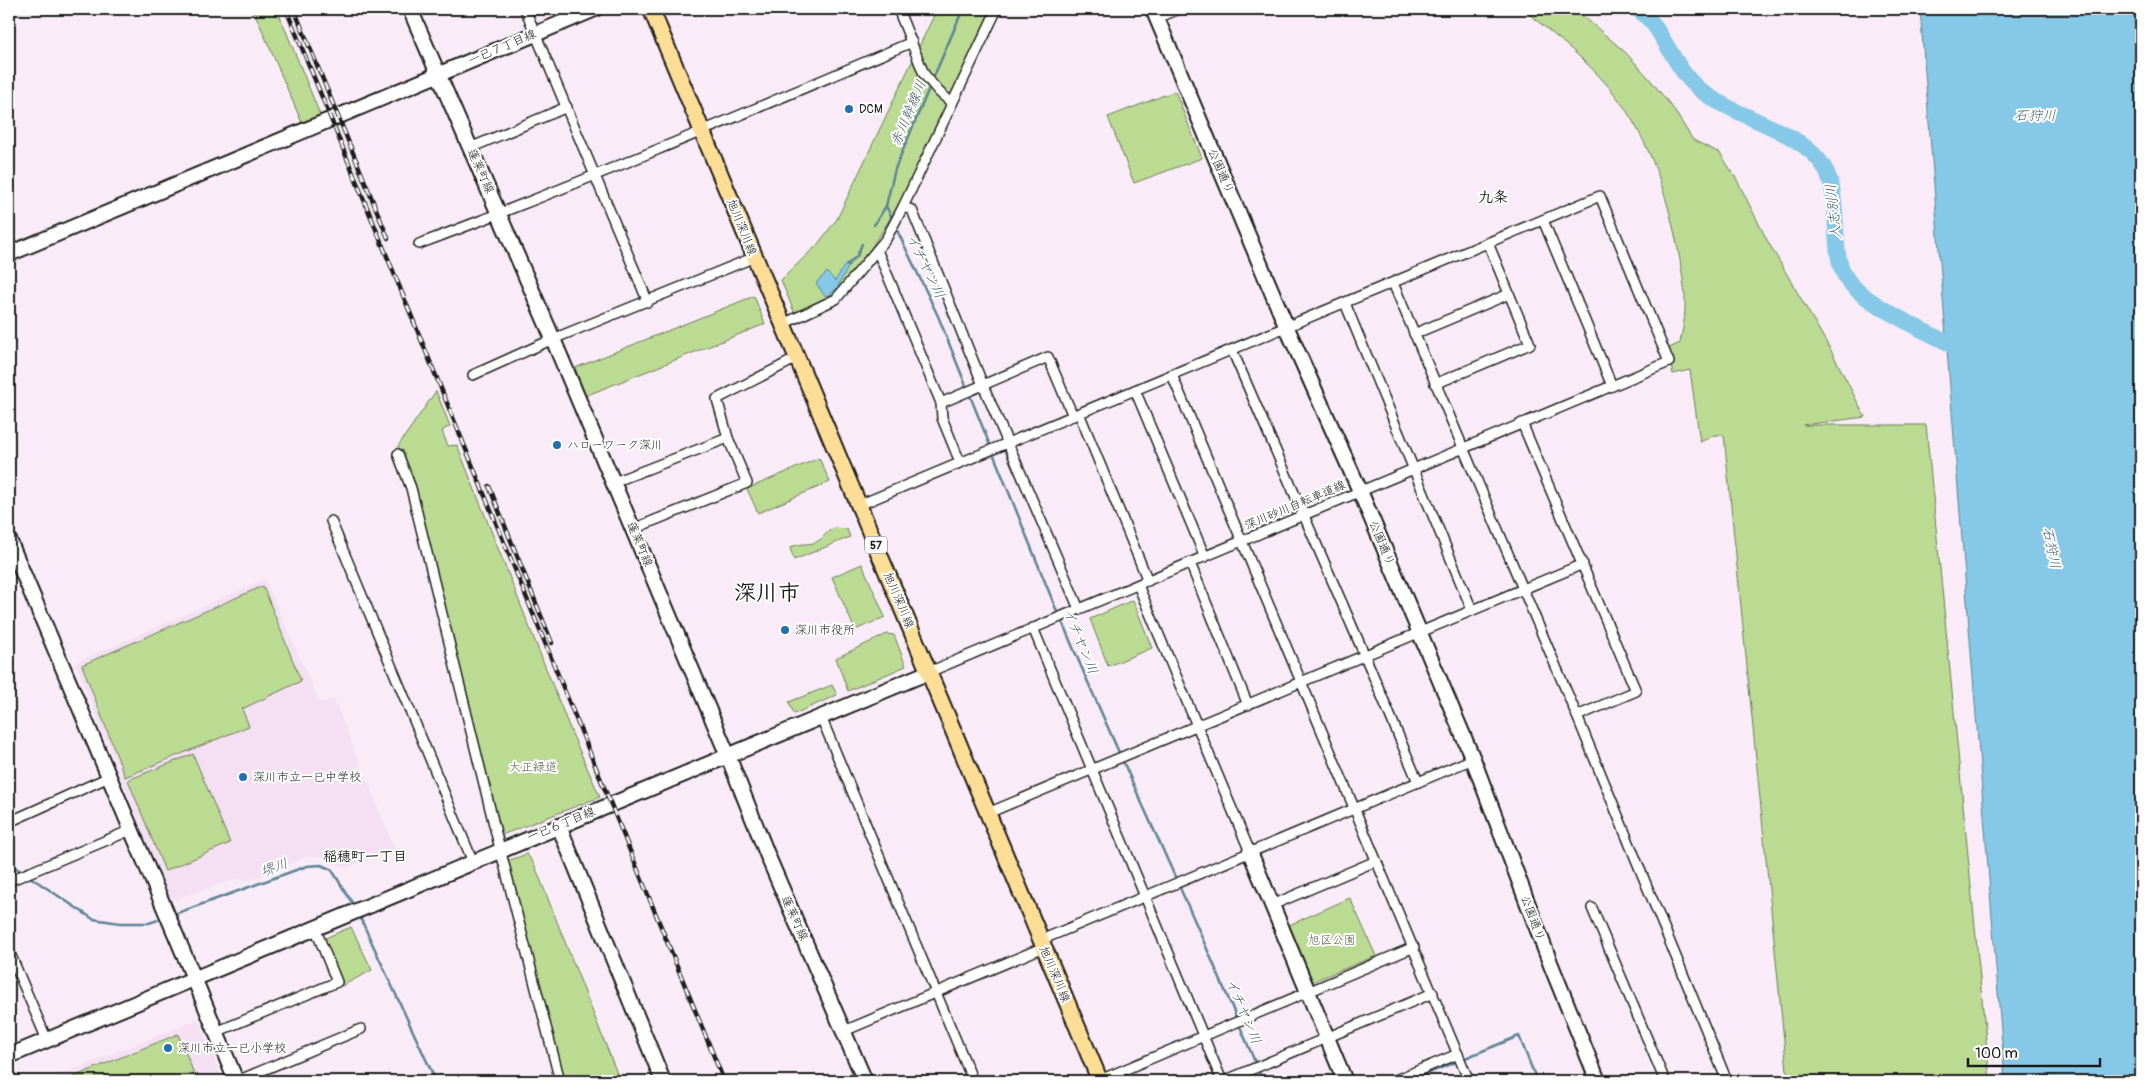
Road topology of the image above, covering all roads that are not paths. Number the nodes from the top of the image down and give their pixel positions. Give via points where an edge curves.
1 (410, 9) edge
2 (525, 9) edge
3 (595, 9) edge
4 (651, 9) edge
5 (898, 9) edge
6 (997, 9) edge
7 (1179, 9) edge
8 (1155, 13) edge
9 (535, 33) junction
10 (912, 42) junction
11 (437, 74) junction
12 (952, 103) junction
13 (567, 107) junction
14 (703, 131) junction
15 (470, 148) junction
16 (595, 175) junction
17 (903, 207) junction
18 (500, 214) junction
19 (1543, 220) junction
20 (1488, 243) junction
21 (419, 244) dead end
22 (877, 250) junction
23 (9, 254) edge
24 (755, 257) junction
25 (1393, 283) junction
26 (1509, 294) junction
27 (648, 302) junction
28 (1345, 303) junction
29 (783, 324) junction
30 (1287, 328) junction
31 (1414, 334) junction
32 (554, 339) junction
33 (1232, 350) junction
34 (797, 358) junction
35 (473, 374) dead end
36 (1172, 375) junction
37 (1435, 384) junction
38 (983, 385) junction
39 (1612, 386) junction
40 (1136, 390) junction
41 (941, 403) junction
42 (1076, 415) junction
43 (1522, 423) junction
44 (728, 438) junction
45 (1009, 441) junction
46 (1463, 448) junction
47 (398, 454) dead end
48 (960, 462) junction
49 (1413, 469) junction
50 (614, 482) junction
51 (1360, 491) junction
52 (859, 505) junction
53 (1305, 515) junction
54 (332, 521) dead end
55 (633, 528) junction
56 (9, 540) edge
57 (1241, 541) junction
58 (1205, 557) junction
59 (1190, 563) junction
60 (1583, 564) junction
61 (1148, 581) junction
62 (1138, 585) junction
63 (1524, 590) junction
64 (1079, 609) junction
65 (1472, 610) junction
66 (1033, 628) junction
67 (1420, 632) junction
68 (1365, 656) junction
69 (929, 672) junction
70 (1301, 684) junction
71 (1248, 705) junction
72 (1577, 716) junction
73 (821, 717) junction
74 (1196, 727) junction
75 (728, 756) junction
76 (1473, 759) junction
77 (1092, 769) junction
78 (109, 777) junction
79 (1418, 782) junction
80 (1354, 809) junction
81 (988, 813) junction
82 (9, 822) edge
83 (559, 826) junction
84 (131, 830) junction
85 (500, 849) junction
86 (1250, 852) junction
87 (473, 862) junction
88 (1376, 862) junction
89 (13, 879) edge
90 (1144, 896) junction
91 (1272, 905) junction
92 (1592, 908) dead end
93 (315, 928) junction
94 (1043, 943) junction
95 (1414, 947) junction
96 (9, 951) edge
97 (194, 978) junction
98 (936, 992) junction
99 (1308, 992) junction
100 (1433, 992) junction
101 (361, 1029) dead end
102 (844, 1031) junction
103 (216, 1032) junction
104 (1204, 1035) junction
105 (1327, 1037) junction
106 (46, 1040) junction
107 (1458, 1054) junction
108 (9, 1056) edge
109 (1412, 1078) edge
110 (1100, 1080) edge
111 (236, 1081) edge
112 (560, 1081) edge
113 (663, 1081) edge
114 (864, 1081) edge
115 (973, 1081) edge
116 (1223, 1081) edge
117 (1345, 1081) edge
118 (1394, 1081) edge
119 (1469, 1081) edge
120 (1598, 1081) edge
121 (1666, 1081) edge
122 (1727, 1081) edge

1 - 11 street, 蓬莱町線
2 - 9 street
3 - 9 street, 一已７丁目線
4 - 14 main road, 旭川深川線 / 57
5 - 10 street
6 - 12 street
7 - 8 street
8 - 30 street, 公園通り
9 - 11 street, 一已７丁目線
9 - 13 street
10 - 12 street via 924,74
10 - 14 street
11 - 15 street, 蓬莱町線
11 - 23 street, 一已７丁目線
12 - 17 street
13 - 15 street
13 - 16 street
14 - 16 street
14 - 24 main road, 旭川深川線 / 57
15 - 18 street, 蓬莱町線
16 - 18 street
16 - 27 street
17 - 22 street
17 - 38 street via 912,210
18 - 21 street
18 - 32 street, 蓬莱町線
19 - 20 street
19 - 39 street
19 - 39 street, 深川砂川自転車道線 via 1600,196 1670,362
20 - 25 street
20 - 26 street
22 - 29 street via 836,299
22 - 41 street
24 - 27 street
24 - 29 main road, 旭川深川線 / 57
25 - 28 street
25 - 31 street
26 - 31 street
26 - 37 street via 1530,344
27 - 32 street
28 - 30 street
28 - 49 street
29 - 34 main road, 旭川深川線 / 57
30 - 33 street
30 - 51 street, 公園通り
31 - 37 street
32 - 35 street
32 - 50 street, 蓬莱町線
33 - 36 street
33 - 53 street
34 - 44 street via 717,399
34 - 52 main road, 旭川深川線 / 57
36 - 40 street
36 - 57 street
37 - 46 street
38 - 41 street
38 - 42 street via 1048,357
38 - 45 street
39 - 43 street, 深川砂川自転車道線
40 - 42 street
40 - 58 street
41 - 48 street via 942,418
42 - 45 street
42 - 61 street
43 - 46 street, 深川砂川自転車道線
43 - 60 street
44 - 50 street
44 - 55 street via 746,483
45 - 48 street
45 - 64 street
46 - 49 street, 深川砂川自転車道線
46 - 63 street
47 - 85 street via 411,488
48 - 52 street
49 - 51 street, 深川砂川自転車道線
49 - 65 street
50 - 55 street, 蓬莱町線
51 - 53 street, 深川砂川自転車道線
51 - 67 street, 公園通り
52 - 69 main road, 旭川深川線 / 57
53 - 57 street, 深川砂川自転車道線
53 - 68 street
54 - 87 street
55 - 75 street, 蓬莱町線
56 - 78 street
57 - 58 street, 深川砂川自転車道線
57 - 70 street
58 - 59 street, 深川砂川自転車道線
59 - 61 street, 深川砂川自転車道線
59 - 71 street
60 - 63 street
60 - 72 street via 1636,691
61 - 62 street, 深川砂川自転車道線
62 - 64 street, 深川砂川自転車道線
62 - 74 street
63 - 65 street
63 - 72 street
64 - 66 street, 深川砂川自転車道線
65 - 67 street
66 - 69 street, 深川砂川自転車道線
66 - 77 street
67 - 68 street
67 - 76 street, 公園通り
68 - 70 street
68 - 79 street
69 - 73 street, 一已６丁目線
69 - 81 main road, 旭川深川線 / 57
70 - 71 street
70 - 80 street
71 - 74 street
72 - 122 street
73 - 75 street, 一已６丁目線
73 - 98 street
74 - 77 street
74 - 86 street
75 - 83 street, 一已６丁目線
75 - 102 street, 蓬莱町線
76 - 79 street
76 - 120 street, 公園通り
77 - 81 street
77 - 90 street
78 - 82 street
78 - 84 street
79 - 80 street
80 - 86 street
80 - 88 street
81 - 94 main road, 旭川深川線 / 57
83 - 85 street, 一已６丁目線
83 - 113 street
84 - 89 street
84 - 97 street
85 - 87 street, 一已６丁目線
85 - 112 street
86 - 90 street
86 - 91 street
87 - 93 street, 一已６丁目線
88 - 91 street
88 - 95 street
90 - 94 street
90 - 104 street
91 - 99 street
92 - 121 street
93 - 97 street, 一已６丁目線
93 - 103 street via 337,982
94 - 98 street
94 - 110 main road, 旭川深川線 / 57
95 - 99 street
95 - 100 street
96 - 106 street
97 - 103 street
97 - 106 street, 一已６丁目線
98 - 102 street
98 - 115 street
99 - 104 street
99 - 105 street
100 - 105 street
100 - 107 street
101 - 111 street
102 - 114 street, 蓬莱町線
103 - 111 street
104 - 110 street
104 - 116 street
105 - 116 street
105 - 117 street
106 - 108 street, 一已６丁目線
107 - 109 street
107 - 119 street
109 - 118 street

